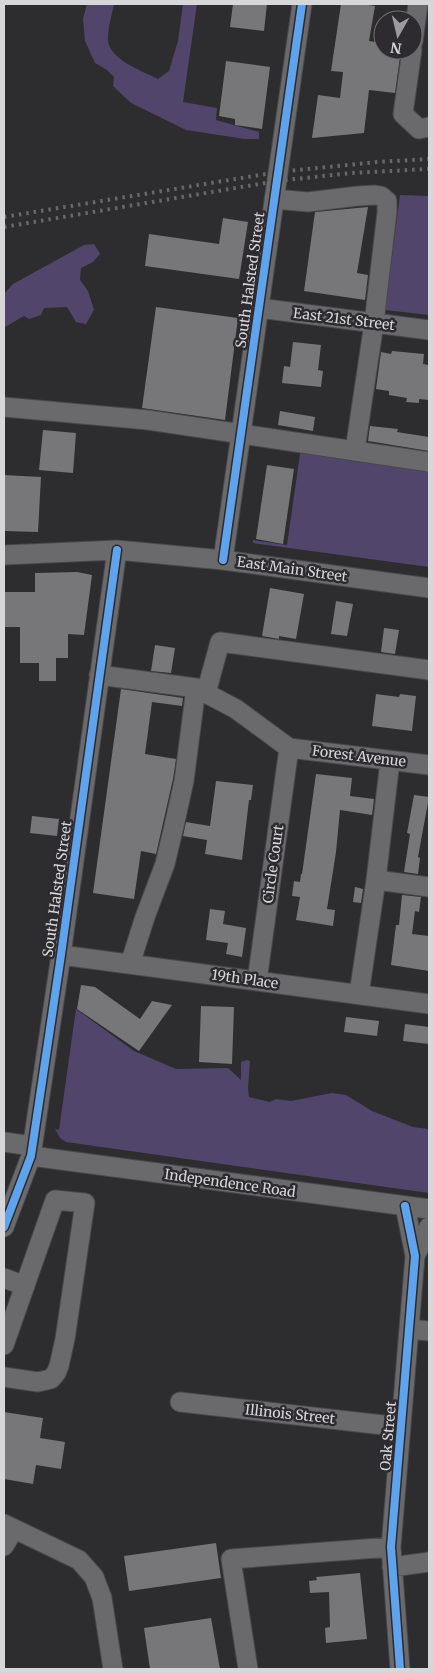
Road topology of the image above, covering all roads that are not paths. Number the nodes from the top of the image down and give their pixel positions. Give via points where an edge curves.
1 (302, 4) edge
2 (411, 60) edge
3 (429, 127) edge
4 (274, 199) junction
5 (259, 308) junction
6 (374, 323) junction
7 (429, 330) edge
8 (4, 407) edge
9 (241, 434) junction
10 (355, 450) junction
11 (429, 462) edge
12 (116, 550) junction
13 (4, 555) edge
14 (223, 560) junction
15 (429, 588) edge
16 (429, 670) edge
17 (99, 675) junction
18 (201, 691) junction
19 (289, 748) junction
20 (390, 761) junction
21 (429, 764) edge
22 (376, 880) junction
23 (429, 887) edge
24 (61, 955) junction
25 (130, 964) junction
26 (257, 980) junction
27 (359, 994) junction
28 (429, 1004) edge
29 (4, 1142) edge
30 (32, 1151) junction
31 (405, 1206) junction
32 (429, 1209) edge
33 (4, 1226) edge
34 (429, 1227) edge
35 (416, 1256) junction
36 (4, 1278) edge
37 (25, 1286) junction
38 (409, 1329) junction
39 (429, 1331) edge
40 (4, 1345) edge
41 (4, 1378) edge
42 (180, 1402) dead end
43 (401, 1427) junction
44 (9, 1527) edge
45 (4, 1546) edge
46 (391, 1547) junction
47 (429, 1562) edge
48 (392, 1567) junction
49 (113, 1669) edge
50 (248, 1669) edge
51 (400, 1669) edge

1 - 4 street, South Halsted Street
2 - 3 street via 403,114 419,129
4 - 5 street, South Halsted Street
4 - 6 street via 308,202 375,195 387,201
5 - 6 street, East 21st Street
5 - 9 street, South Halsted Street
6 - 7 street, East 21st Street
6 - 10 street
8 - 9 street via 148,420
9 - 10 street
9 - 14 street, South Halsted Street
10 - 11 street
12 - 13 street, East Main Street
12 - 14 street, East Main Street
12 - 17 street, South Halsted Street
14 - 15 street, East Main Street
16 - 18 street via 220,642
17 - 18 street
17 - 24 street, South Halsted Street
18 - 19 street via 236,709
18 - 25 street via 165,864
19 - 20 street, Forest Avenue
19 - 26 street, Circle Court
20 - 21 street, Forest Avenue
20 - 22 street
22 - 23 street
22 - 27 street
24 - 25 street, 19th Place
24 - 30 street, South Halsted Street
25 - 26 street, 19th Place
26 - 27 street, 19th Place
27 - 28 street, 19th Place
29 - 30 street, Independence Road
30 - 31 street, Independence Road
30 - 33 street, South Halsted Street
31 - 32 street, Independence Road
31 - 35 street, Oak Street
34 - 35 street, Oak Street
35 - 38 street, Oak Street
36 - 37 street
37 - 40 street
37 - 41 street via 55,1200 85,1203 65,1339 56,1373 50,1379 38,1382
38 - 39 street
38 - 43 street, Oak Street
42 - 43 street, Illinois Street
43 - 46 street, Oak Street
44 - 45 street
44 - 49 street via 79,1560 94,1577 102,1598
46 - 48 street, Oak Street
46 - 50 street via 231,1560
47 - 48 street
48 - 51 street, Oak Street

